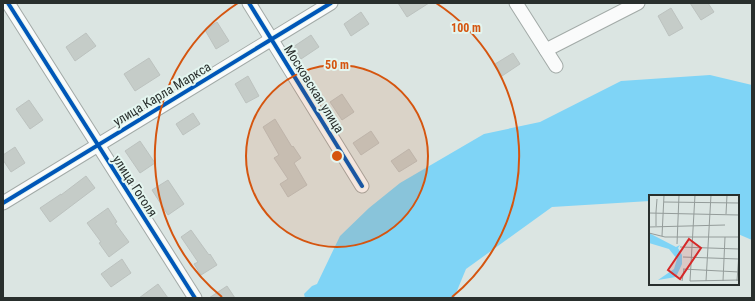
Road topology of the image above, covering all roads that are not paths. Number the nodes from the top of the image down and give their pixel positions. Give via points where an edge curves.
1 (8, 3) edge
2 (249, 3) edge
3 (331, 3) edge
4 (516, 3) edge
5 (638, 3) edge
6 (271, 39) junction
7 (546, 50) junction
8 (556, 66) dead end
9 (97, 145) junction
10 (362, 186) dead end
11 (3, 203) edge
12 (195, 298) edge

1 - 9 street, улица Гоголя
2 - 6 street, Московская улица
3 - 6 street, улица Карла Маркса
4 - 7 street
5 - 7 street
6 - 9 street, улица Карла Маркса
6 - 10 street, Московская улица
7 - 8 street
9 - 11 street, улица Карла Маркса
9 - 12 street, улица Гоголя

